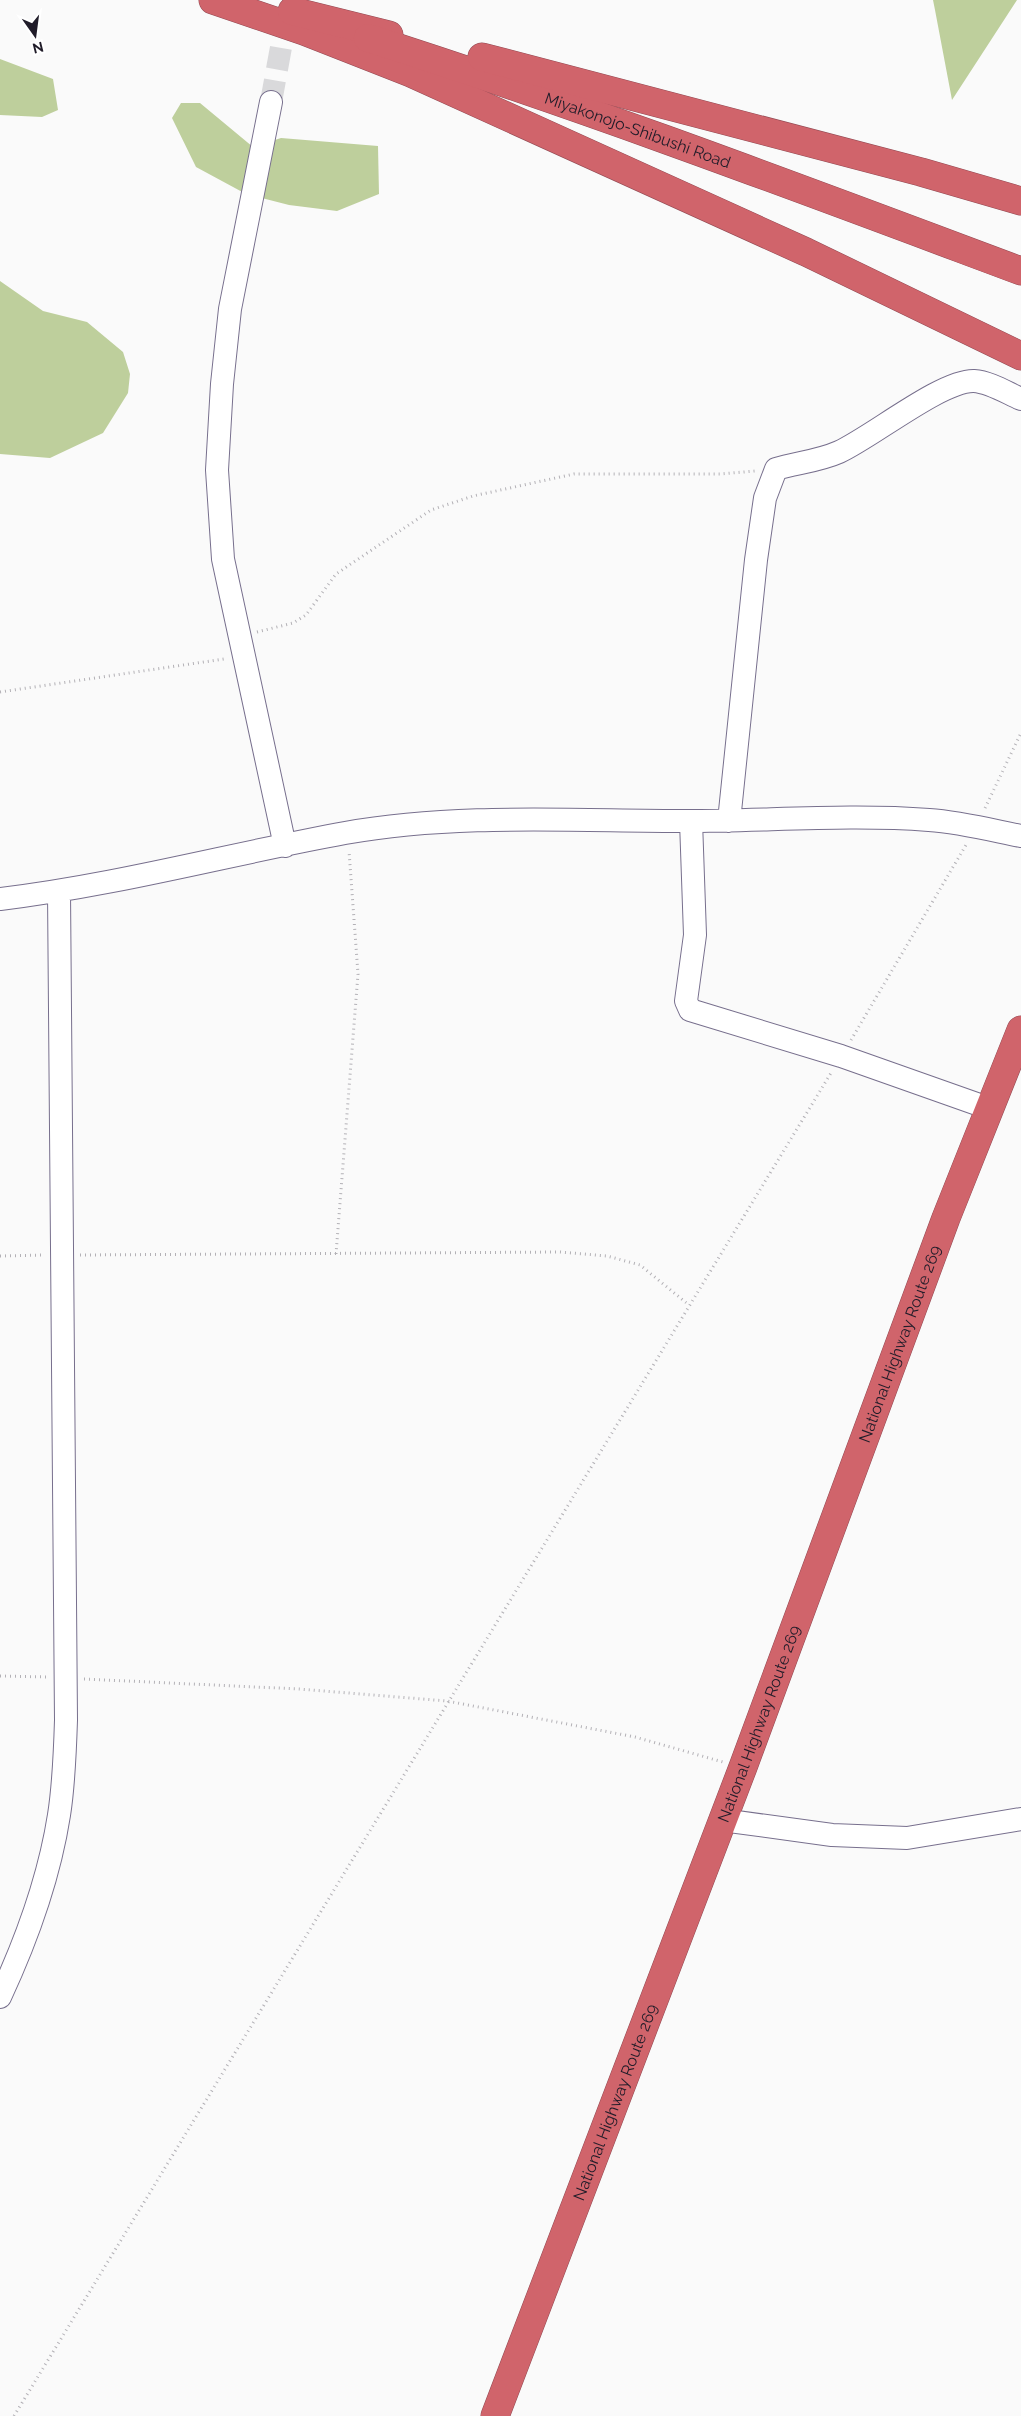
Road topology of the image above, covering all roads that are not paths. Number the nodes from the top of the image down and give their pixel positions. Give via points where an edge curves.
1 (213, 0) edge
2 (260, 3) edge
3 (271, 102) tunnel mouth
4 (1021, 200) edge
5 (1021, 271) edge
6 (1021, 356) edge
7 (1021, 399) edge
8 (691, 821) junction
9 (729, 821) junction
10 (1021, 836) edge
11 (285, 846) junction
12 (59, 892) junction
13 (0, 899) edge
14 (1021, 1030) edge
15 (991, 1109) junction
16 (1021, 1819) edge
17 (722, 1820) junction
18 (0, 1997) edge
19 (495, 2416) edge

1 - 6 highway via 411,73 806,252
2 - 4 highway via 506,63
2 - 5 highway, Miyakonojo-Shibushi Road via 488,76
3 - 11 street via 230,309 217,470 223,559
7 - 9 street via 974,381 956,385 918,403 863,440 836,453 776,469 765,498 756,560
8 - 9 street
8 - 11 street via 438,822 347,833
8 - 15 street via 696,935 686,1001 690,1010 841,1056
9 - 10 street via 932,820
11 - 12 street
12 - 13 street
12 - 18 street via 64,1775 52,1851 35,1912
14 - 15 highway, National Highway Route 269
15 - 17 highway, National Highway Route 269 via 878,1396
16 - 17 street via 907,1838 832,1835
17 - 19 highway, National Highway Route 269

